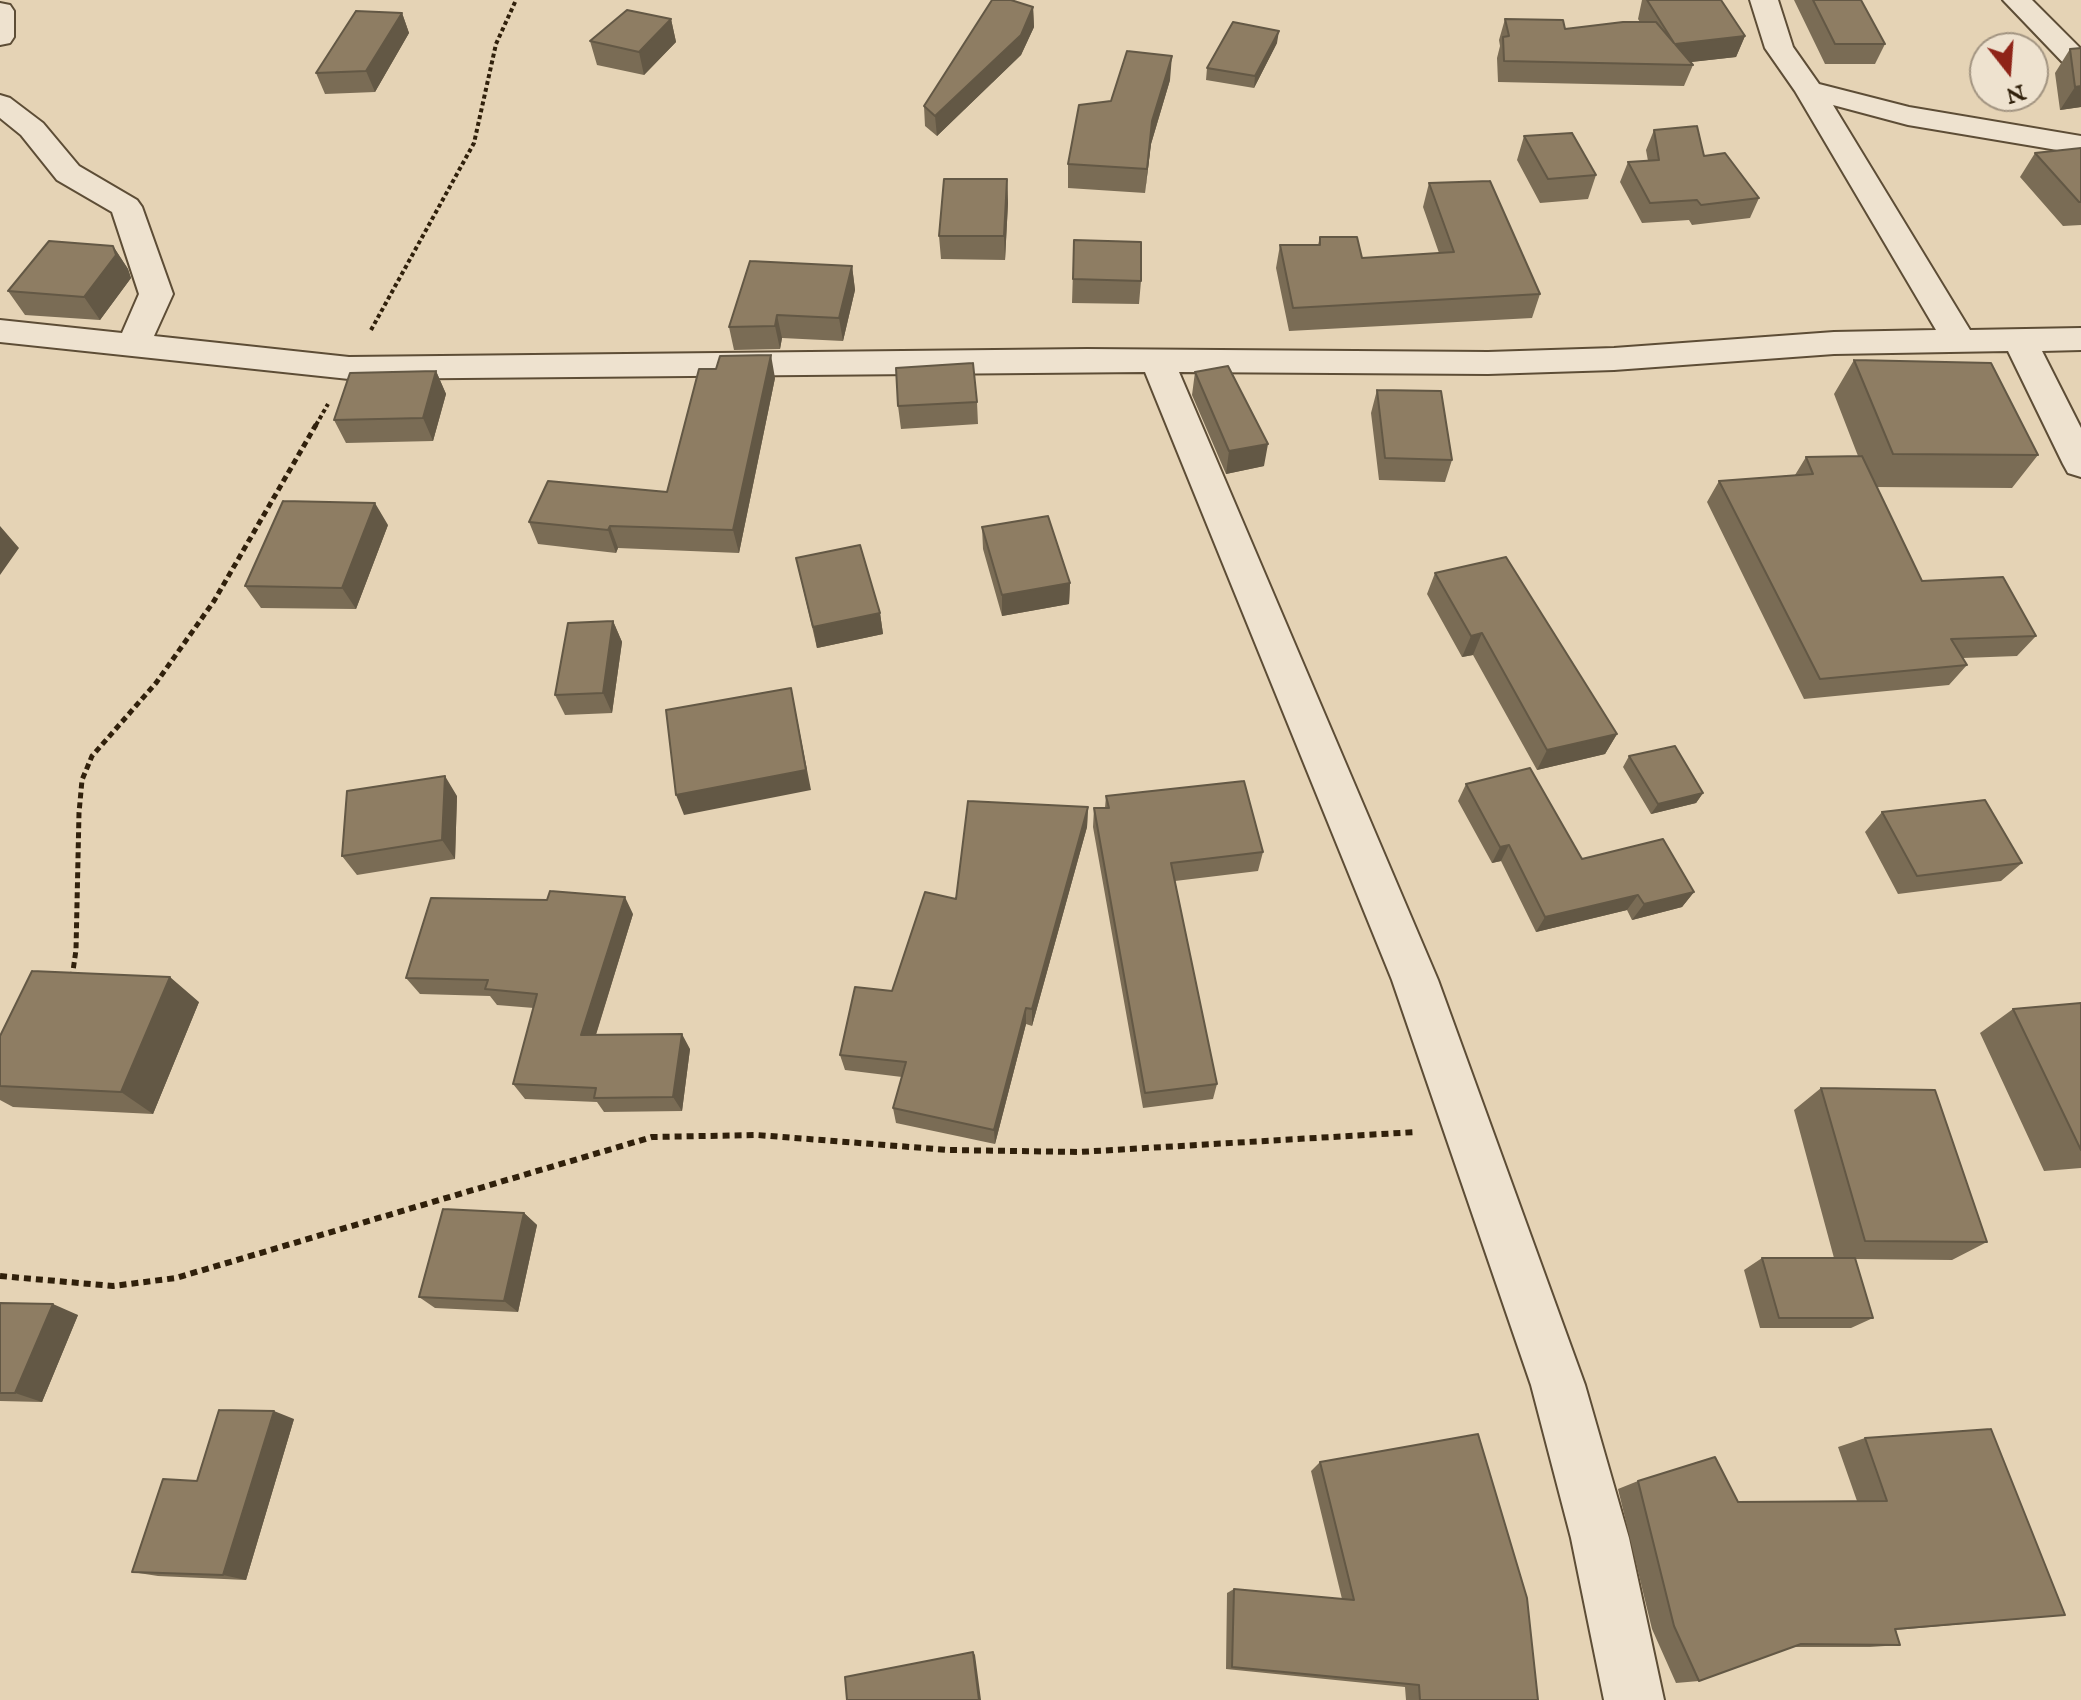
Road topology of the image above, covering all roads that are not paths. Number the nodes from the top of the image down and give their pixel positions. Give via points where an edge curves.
1 (1764, 0) edge
2 (2017, 0) edge
3 (0, 11) edge
4 (0, 37) edge
5 (2081, 65) edge
6 (1809, 90) junction
7 (0, 104) edge
8 (2081, 145) edge
9 (0, 331) edge
10 (2081, 339) edge
11 (2021, 342) junction
12 (1961, 343) junction
13 (133, 345) junction
14 (1157, 360) junction
15 (2081, 464) edge
16 (1634, 1700) edge

1 - 6 street via 1779,48
2 - 5 street
3 - 4 street
6 - 8 street via 1908,116
6 - 12 street
7 - 13 street via 32,129 68,173 126,207 156,294
9 - 13 street
10 - 11 street
11 - 12 street
11 - 15 street
12 - 14 street via 1834,343 1488,363
13 - 14 street via 349,368
14 - 16 street via 1415,980 1558,1385 1600,1538

